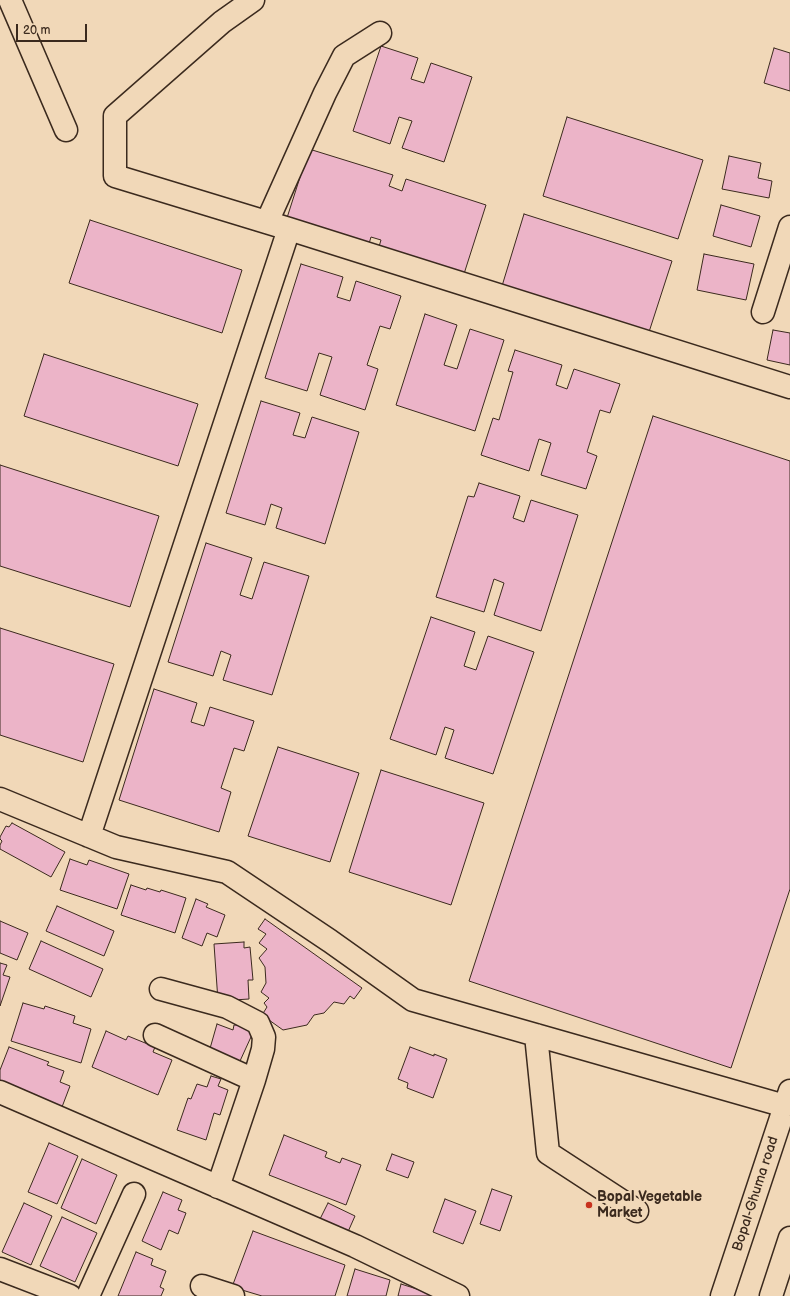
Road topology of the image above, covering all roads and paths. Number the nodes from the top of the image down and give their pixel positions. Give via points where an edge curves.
1 (253, 0) edge
2 (8, 4) edge
3 (380, 33) dead end
4 (66, 130) dead end
5 (267, 222) junction
6 (790, 227) edge
7 (289, 229) junction
8 (763, 312) dead end
9 (790, 387) edge
10 (0, 799) edge
11 (89, 836) junction
12 (161, 988) dead end
13 (155, 1035) dead end
14 (536, 1035) junction
15 (254, 1080) junction
16 (0, 1092) edge
17 (788, 1099) edge
18 (218, 1186) junction
19 (134, 1194) dead end
20 (637, 1211) dead end
21 (788, 1252) edge
22 (0, 1269) edge
23 (202, 1286) dead end
24 (70, 1296) edge
25 (88, 1296) edge
26 (233, 1296) edge
27 (458, 1296) edge
28 (722, 1296) edge
29 (771, 1296) edge

1 - 5 street via 222,22 115,116 115,176
2 - 4 street
3 - 5 street via 344,56
5 - 7 street
6 - 8 street
7 - 9 street
7 - 11 street
10 - 11 street
11 - 14 street via 116,847 227,872 413,1000
12 - 15 street via 227,1007 258,1022 264,1037
13 - 15 street
14 - 17 street
14 - 20 street via 548,1152
15 - 18 street
16 - 18 street
17 - 28 street, Bopal-Ghuma road
18 - 27 street via 355,1246
19 - 25 street
21 - 29 street
22 - 24 street
23 - 26 street

